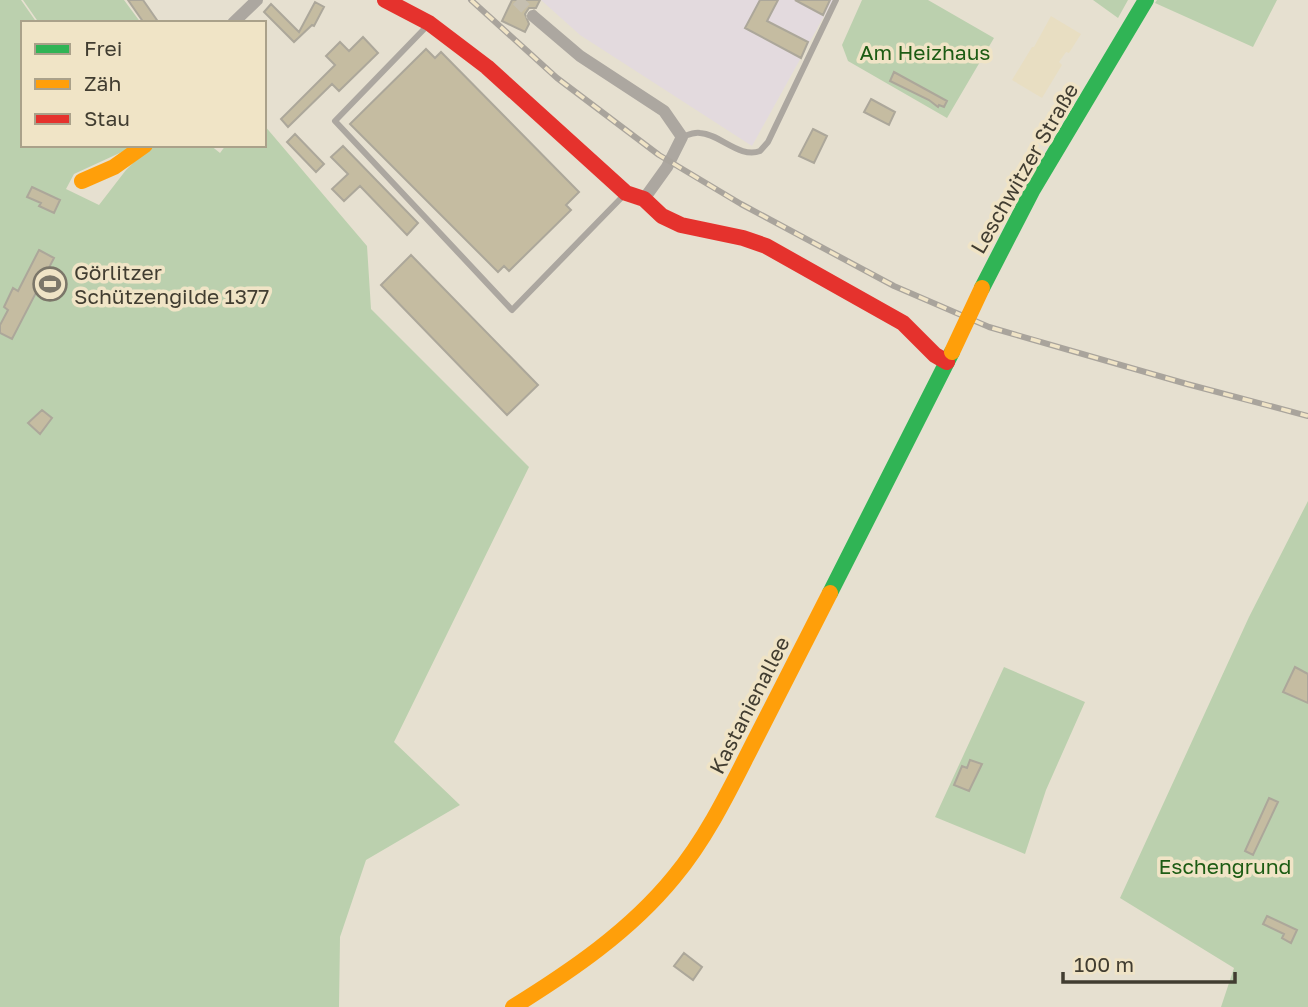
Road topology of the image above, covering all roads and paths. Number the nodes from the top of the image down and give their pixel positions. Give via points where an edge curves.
1 (257, 0) edge
2 (385, 0) edge
3 (836, 0) edge
4 (1146, 0) edge
5 (533, 16) tunnel mouth
6 (235, 21) edge
7 (429, 23) junction
8 (682, 137) junction
9 (142, 147) edge
10 (82, 181) dead end
11 (626, 193) junction
12 (644, 199) junction
13 (949, 357) junction
14 (513, 1007) edge

1 - 6 street
2 - 7 street
3 - 8 lane via 761,151 748,153 704,133
4 - 13 street, Leschwitzer Straße, bridge via 1032,191
5 - 8 street via 580,56 664,111
7 - 11 street via 487,67
7 - 11 lane via 335,121 512,310
8 - 12 street
9 - 10 street via 114,167
11 - 12 street
12 - 13 street via 681,225 766,246 903,323 935,355
13 - 14 street, Kastanienallee via 723,804 699,843 642,911

